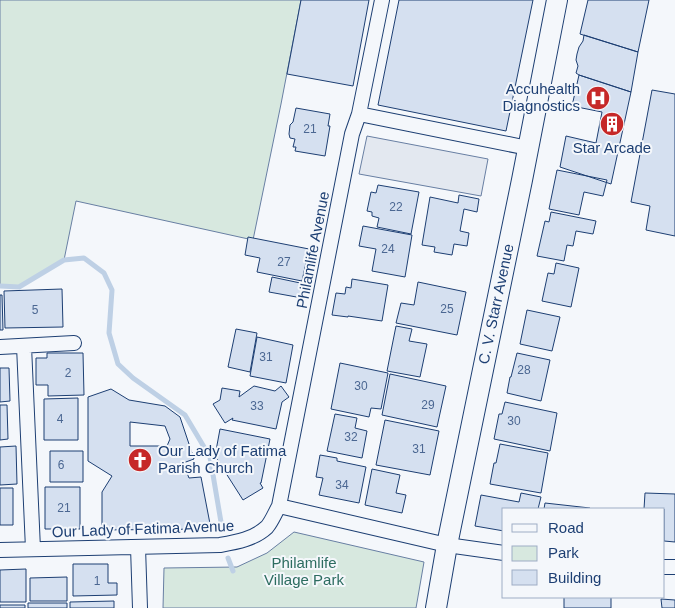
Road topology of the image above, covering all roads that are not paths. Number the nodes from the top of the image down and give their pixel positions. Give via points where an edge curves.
1 (382, 0) edge
2 (557, 0) edge
3 (359, 114) junction
4 (528, 148) junction
5 (74, 343) dead end
6 (24, 346) junction
7 (0, 347) edge
8 (279, 506) junction
9 (447, 545) junction
10 (138, 547) junction
11 (0, 550) edge
12 (33, 550) junction
13 (502, 553) edge
14 (140, 608) edge
15 (436, 608) edge

1 - 3 street, Philamlife Avenue
2 - 4 main road, C. V. Starr Avenue
3 - 4 street
3 - 8 street, Philamlife Avenue via 352,134
4 - 9 main road, C. V. Starr Avenue
5 - 6 street
6 - 7 street
6 - 12 street
8 - 9 street
8 - 10 street, Our Lady of Fatima Avenue via 268,526 255,536 238,542
9 - 13 street
9 - 15 main road, C. V. Starr Avenue
10 - 12 street, Our Lady of Fatima Avenue
10 - 14 street
11 - 12 street, Our Lady of Fatima Avenue

